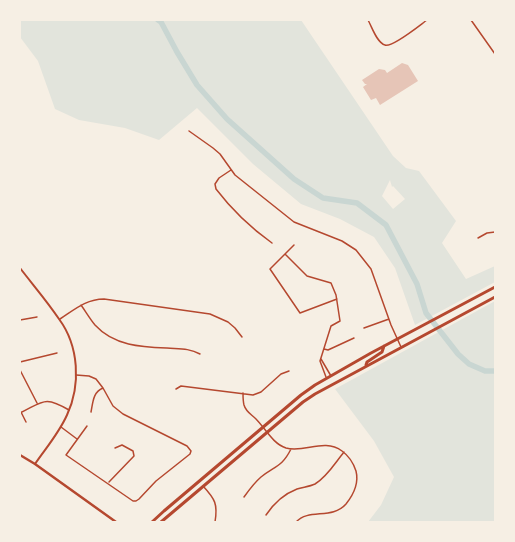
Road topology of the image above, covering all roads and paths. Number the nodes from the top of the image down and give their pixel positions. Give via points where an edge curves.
1 (368, 20) edge
2 (427, 20) edge
3 (471, 20) edge
4 (495, 54) edge
5 (189, 131) dead end
6 (231, 170) junction
7 (495, 232) edge
8 (478, 238) dead end
9 (272, 243) dead end
10 (294, 246) dead end
11 (285, 254) junction
12 (20, 268) edge
13 (495, 287) edge
14 (495, 297) edge
15 (336, 299) junction
16 (81, 305) junction
17 (37, 316) dead end
18 (60, 319) junction
19 (389, 319) junction
20 (20, 320) edge
21 (364, 328) dead end
22 (242, 337) dead end
23 (354, 338) dead end
24 (397, 339) junction
25 (384, 346) junction
26 (401, 347) junction
27 (324, 349) junction
28 (57, 353) dead end
29 (200, 354) dead end
30 (322, 359) junction
31 (20, 362) edge
32 (366, 365) junction
33 (20, 370) edge
34 (289, 371) dead end
35 (76, 375) junction
36 (331, 376) junction
37 (327, 378) junction
38 (103, 388) junction
39 (176, 389) dead end
40 (243, 393) junction
41 (37, 403) junction
42 (69, 410) junction
43 (21, 412) edge
44 (91, 412) dead end
45 (26, 422) dead end
46 (87, 426) dead end
47 (60, 427) junction
48 (263, 427) junction
49 (267, 432) junction
50 (77, 439) junction
51 (115, 448) dead end
52 (291, 449) junction
53 (344, 452) junction
54 (20, 455) edge
55 (35, 464) junction
56 (109, 483) junction
57 (202, 486) junction
58 (244, 497) dead end
59 (266, 515) dead end
60 (116, 522) edge
61 (152, 522) edge
62 (161, 522) edge
63 (215, 522) edge
64 (296, 522) edge

1 - 2 street via 378,39 385,45 392,44
3 - 4 street
5 - 6 street via 220,154
6 - 9 street via 219,178 215,184 216,189 250,226
6 - 19 street via 294,222 342,241 356,250 371,269
7 - 8 street
10 - 11 street
11 - 15 street via 307,276 332,284
11 - 15 street via 270,269 300,313
12 - 18 street
13 - 24 main road
14 - 26 main road
15 - 27 street via 340,321 331,326
16 - 18 street
16 - 22 street via 91,300 104,299 210,314 228,322
16 - 29 street via 99,329 122,343 138,347 192,350
17 - 20 street
18 - 35 street via 72,344
19 - 21 street
19 - 24 street
23 - 27 street via 328,350
24 - 25 main road
24 - 26 street
25 - 32 main road via 382,352
25 - 36 main road
26 - 32 main road
27 - 30 street
28 - 31 street
30 - 36 street
30 - 37 street via 320,364
32 - 49 main road via 316,394
33 - 41 street
34 - 40 street via 281,374 261,392
35 - 38 street via 96,379
35 - 42 street via 74,396
36 - 37 main road
37 - 48 main road via 301,395
38 - 44 street via 95,394
38 - 56 street via 116,410 187,446 191,451 136,501 129,499
39 - 40 street via 181,386
40 - 48 street via 244,405 248,412
41 - 42 street via 57,403
41 - 43 street
42 - 47 street
43 - 45 street
46 - 50 street
47 - 50 street
47 - 55 street
48 - 49 street
48 - 61 main road
49 - 52 street via 282,446
49 - 57 main road
50 - 56 street via 66,455
51 - 56 street via 122,445 133,452 134,456
52 - 53 street via 330,445
52 - 58 street via 282,464 260,478
53 - 59 street via 322,479 285,495
53 - 64 street via 357,474 354,492 337,510 305,516
54 - 55 main road
55 - 60 main road
57 - 62 main road
57 - 63 street via 214,499 217,511

